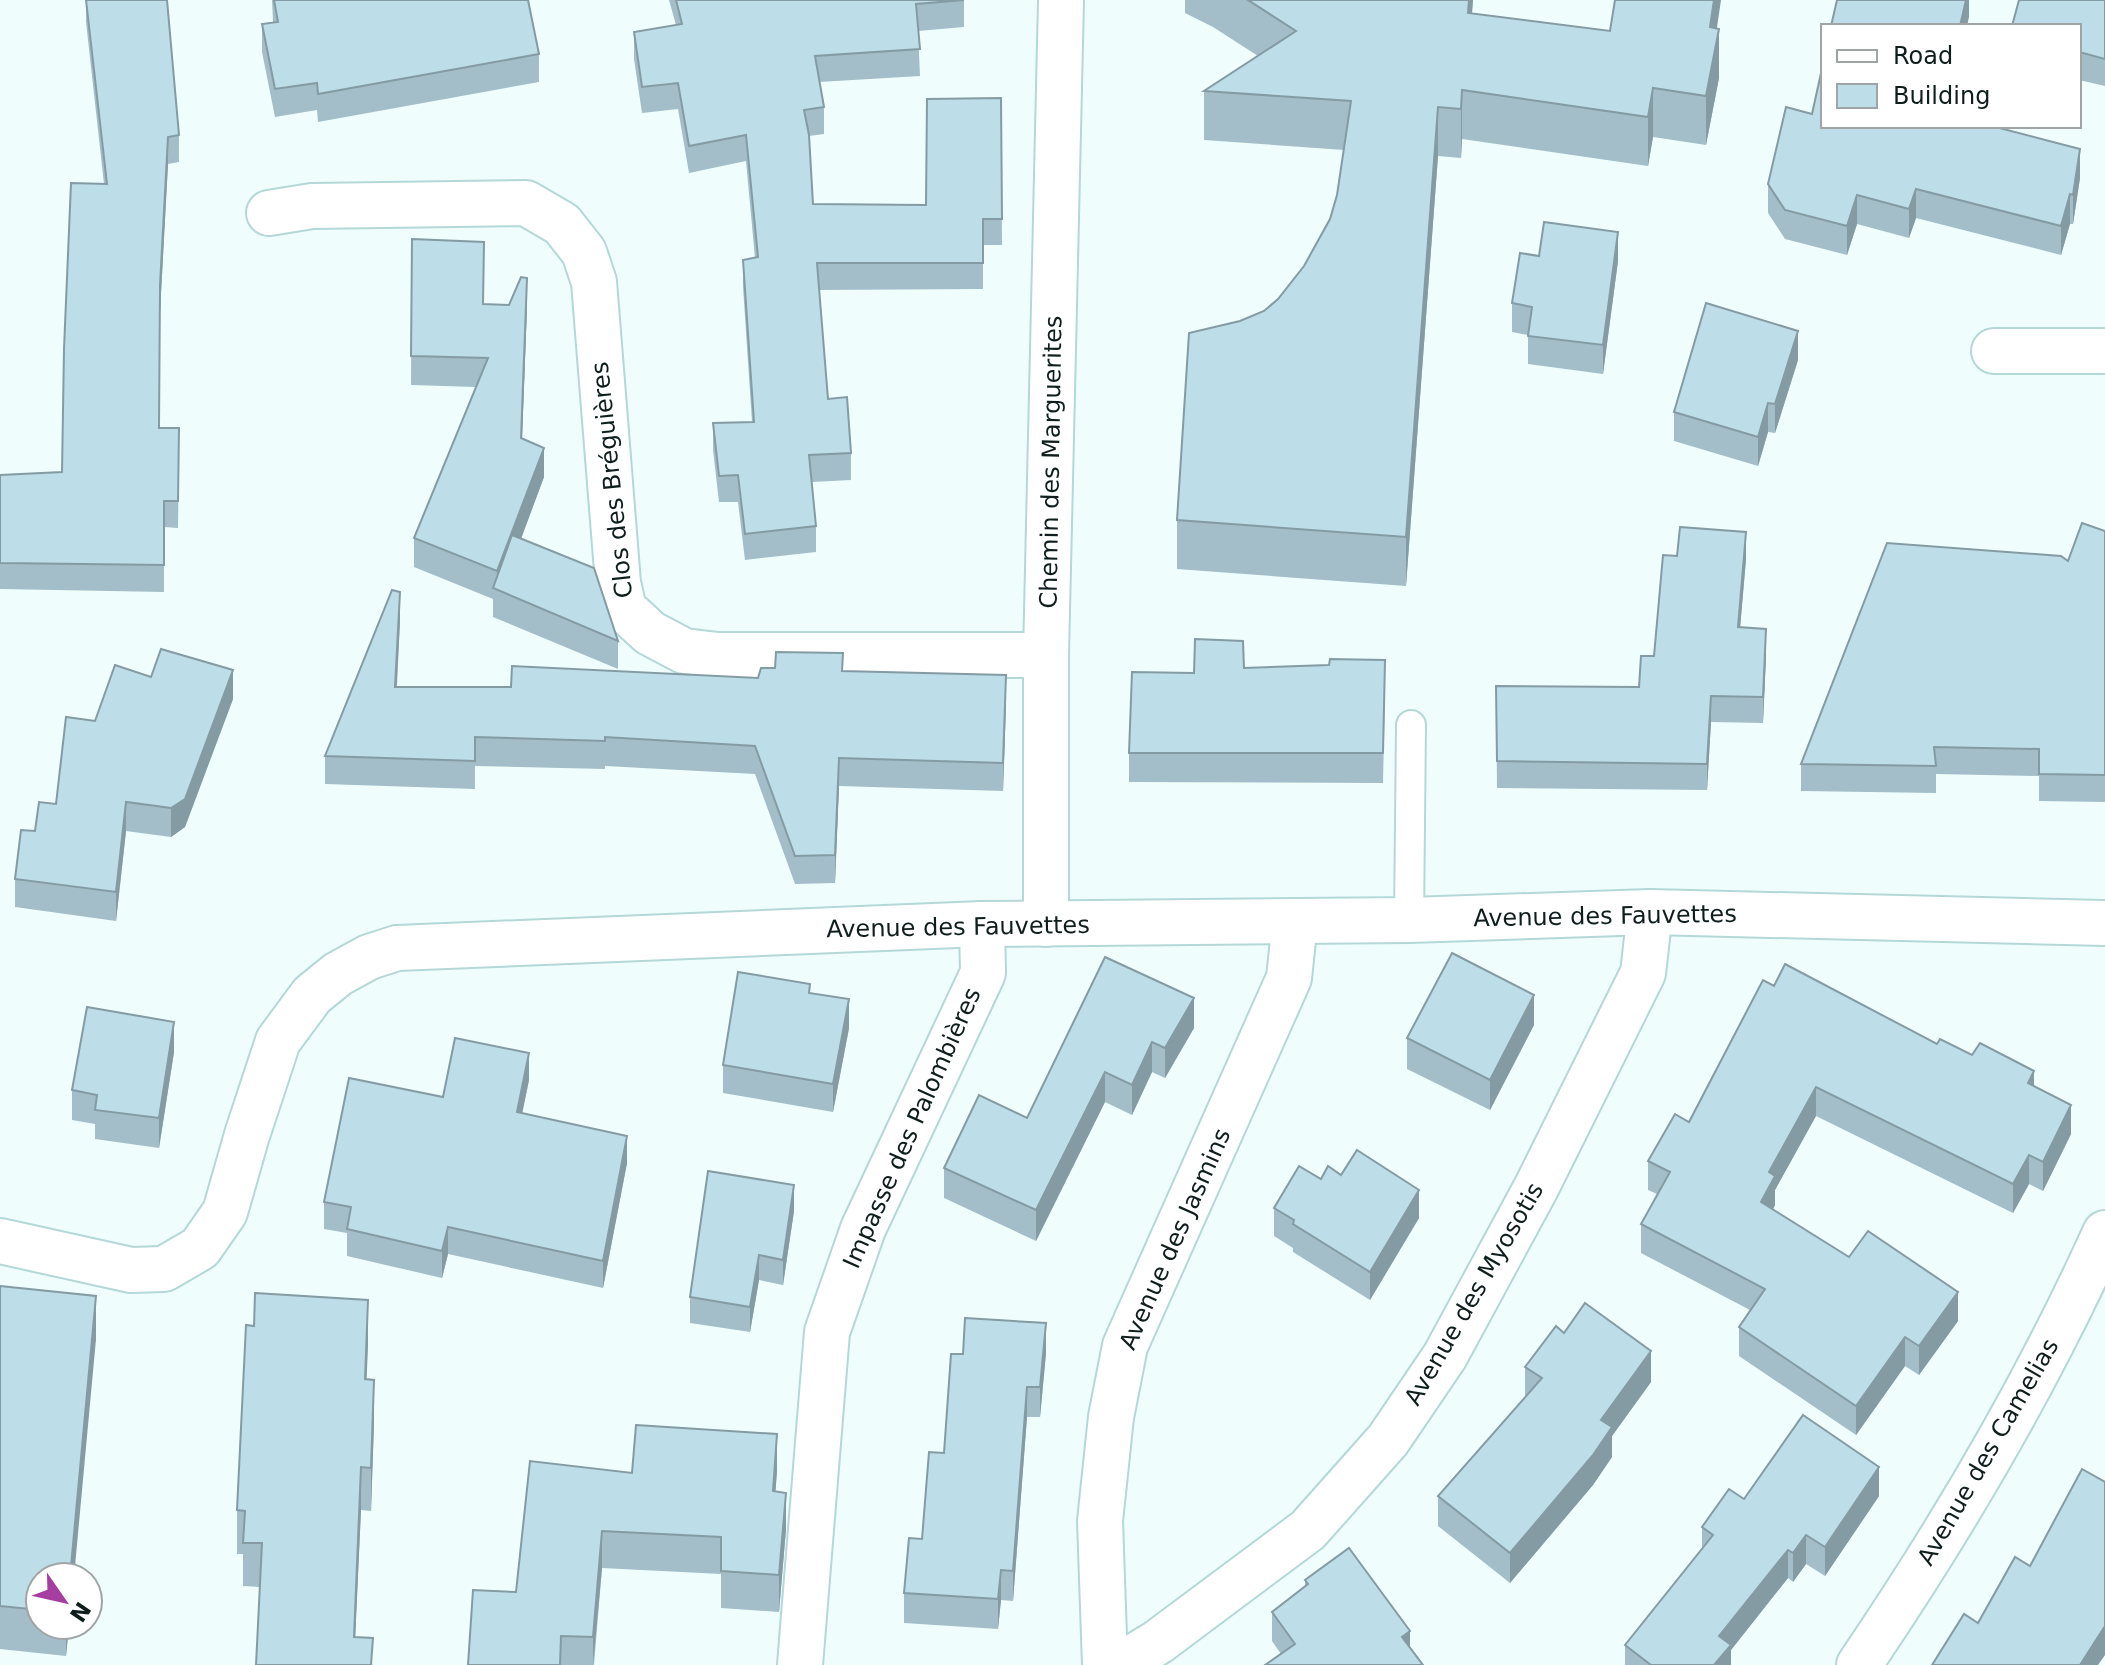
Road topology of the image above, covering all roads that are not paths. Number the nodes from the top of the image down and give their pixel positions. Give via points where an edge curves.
1 (1061, 0) edge
2 (269, 213) dead end
3 (1994, 351) dead end
4 (2105, 351) edge
5 (1046, 655) junction
6 (1411, 725) dead end
7 (1650, 912) junction
8 (1409, 920) junction
9 (1295, 921) junction
10 (2105, 923) edge
11 (982, 924) junction
12 (1046, 924) junction
13 (2105, 1233) edge
14 (0, 1241) edge
15 (800, 1665) edge
16 (1105, 1665) edge
17 (1120, 1665) edge
18 (1859, 1665) edge

1 - 5 street, Chemin des Marguerites
2 - 5 street, Clos des Bréguières via 312,206 526,203 562,224 584,252 594,282 618,583 624,609 650,633 684,651 718,655
3 - 4 street
5 - 12 street, Chemin des Marguerites
6 - 8 lane
7 - 8 street, Avenue des Fauvettes
7 - 10 street, Avenue des Fauvettes
7 - 17 street, Avenue des Myosotis via 1643,973 1629,1002 1452,1342 1388,1440 1308,1530
8 - 9 street, Avenue des Fauvettes
9 - 12 street, Avenue des Fauvettes
9 - 16 street, Avenue des Jasmins via 1289,978 1125,1346 1100,1521
11 - 12 street, Avenue des Fauvettes
11 - 14 street, Avenue des Fauvettes via 397,948 369,957 312,995 278,1041 225,1212 200,1248 164,1269 131,1270
11 - 15 street, Impasse des Palombières via 983,973 863,1229 827,1332
13 - 18 street, Avenue des Camelias via 2070,1312 1974,1483

